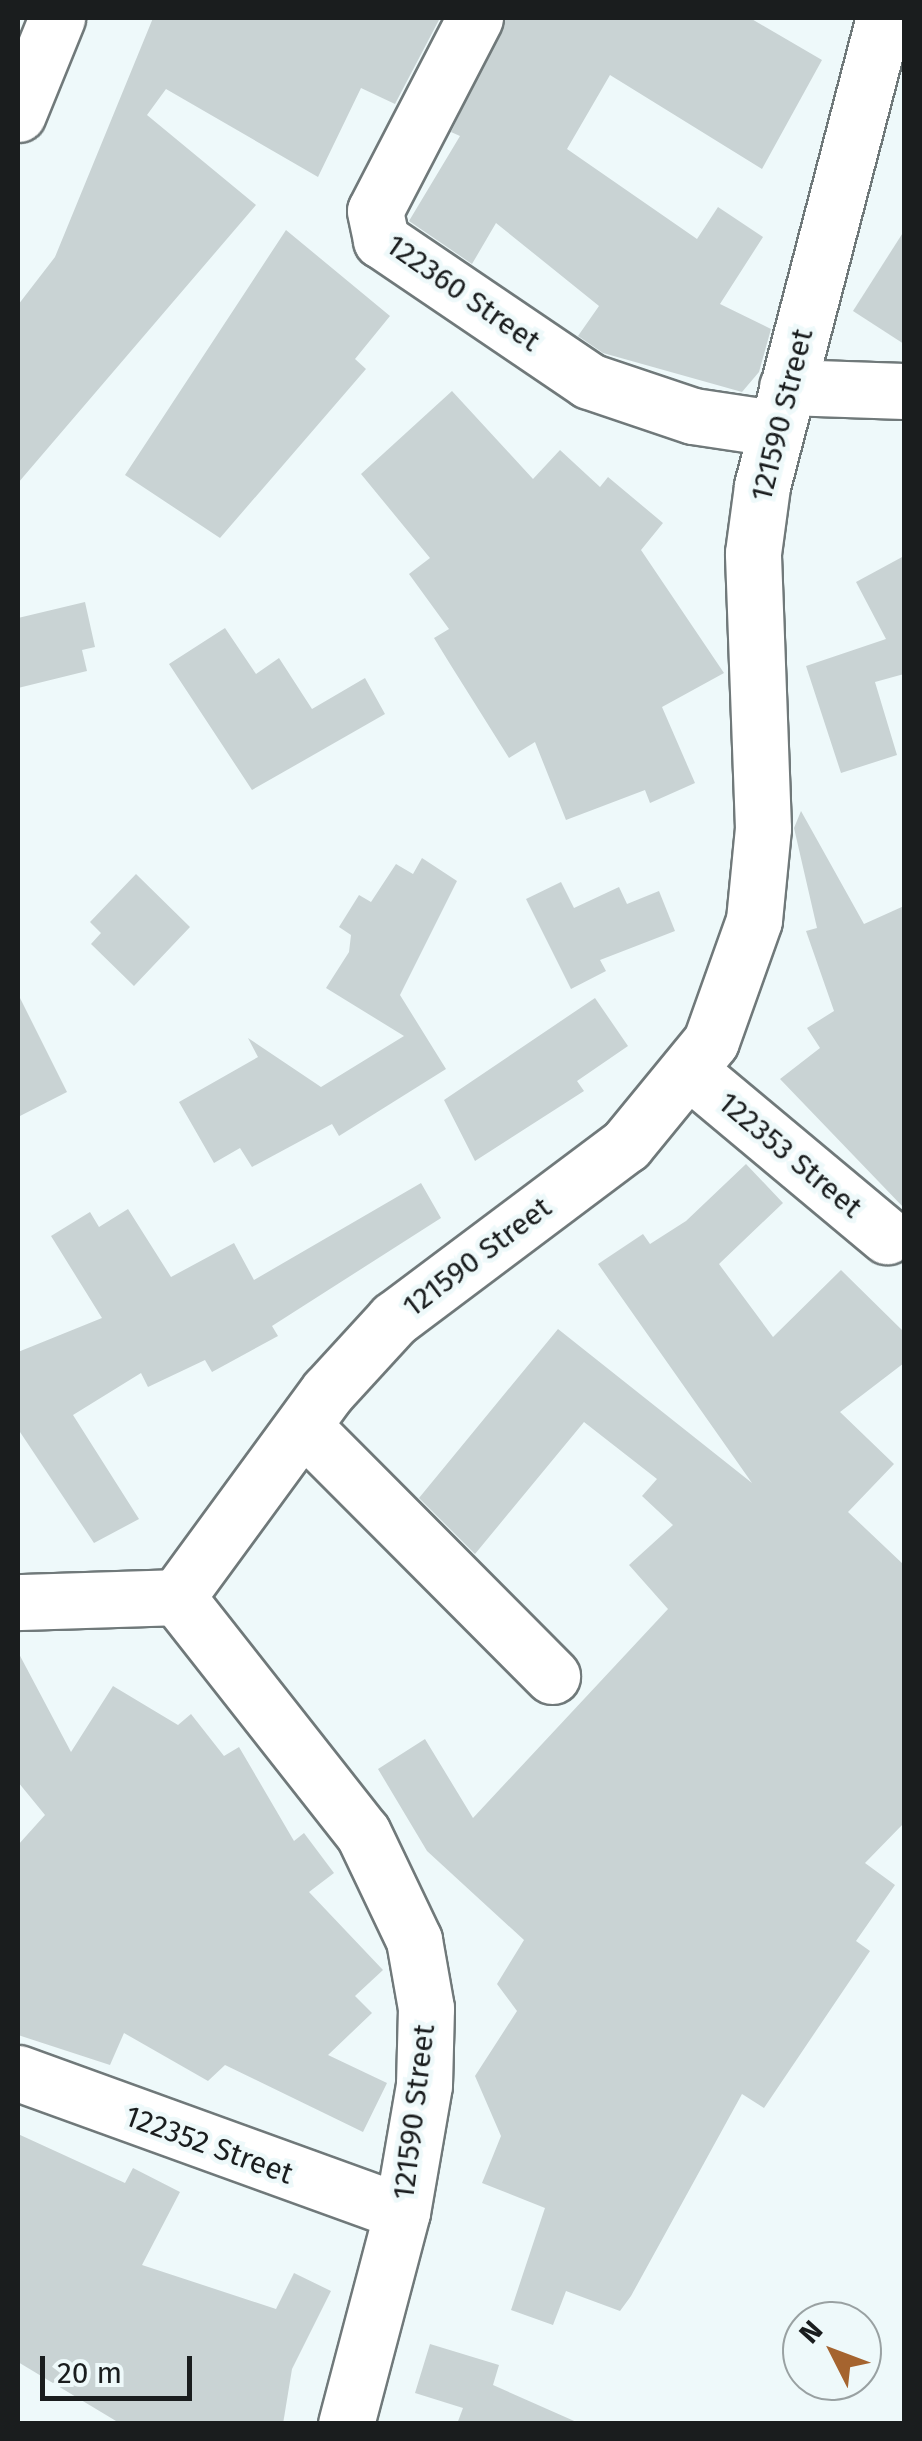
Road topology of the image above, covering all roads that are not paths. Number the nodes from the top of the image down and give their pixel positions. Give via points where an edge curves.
1 (57, 18) edge
2 (475, 18) edge
3 (884, 18) edge
4 (18, 114) edge
5 (904, 391) edge
6 (780, 408) junction
7 (692, 1074) junction
8 (887, 1236) dead end
9 (303, 1426) junction
10 (177, 1597) junction
11 (18, 1602) edge
12 (552, 1676) dead end
13 (18, 2072) edge
14 (402, 2212) junction
15 (346, 2424) edge

1 - 4 street
2 - 6 street, 122360 Street via 375,212 381,240 589,381 694,416
3 - 6 street, 121590 Street
5 - 6 street, 122360 Street
6 - 7 street, 121590 Street via 754,554 763,828 754,920
7 - 8 street, 122353 Street
7 - 9 street, 121590 Street via 626,1144 394,1319
9 - 10 street, 121590 Street
9 - 12 street
10 - 11 street
10 - 14 street, 121590 Street via 363,1833 414,1940 426,2008 424,2085
13 - 14 street, 122352 Street
14 - 15 street, 121590 Street

